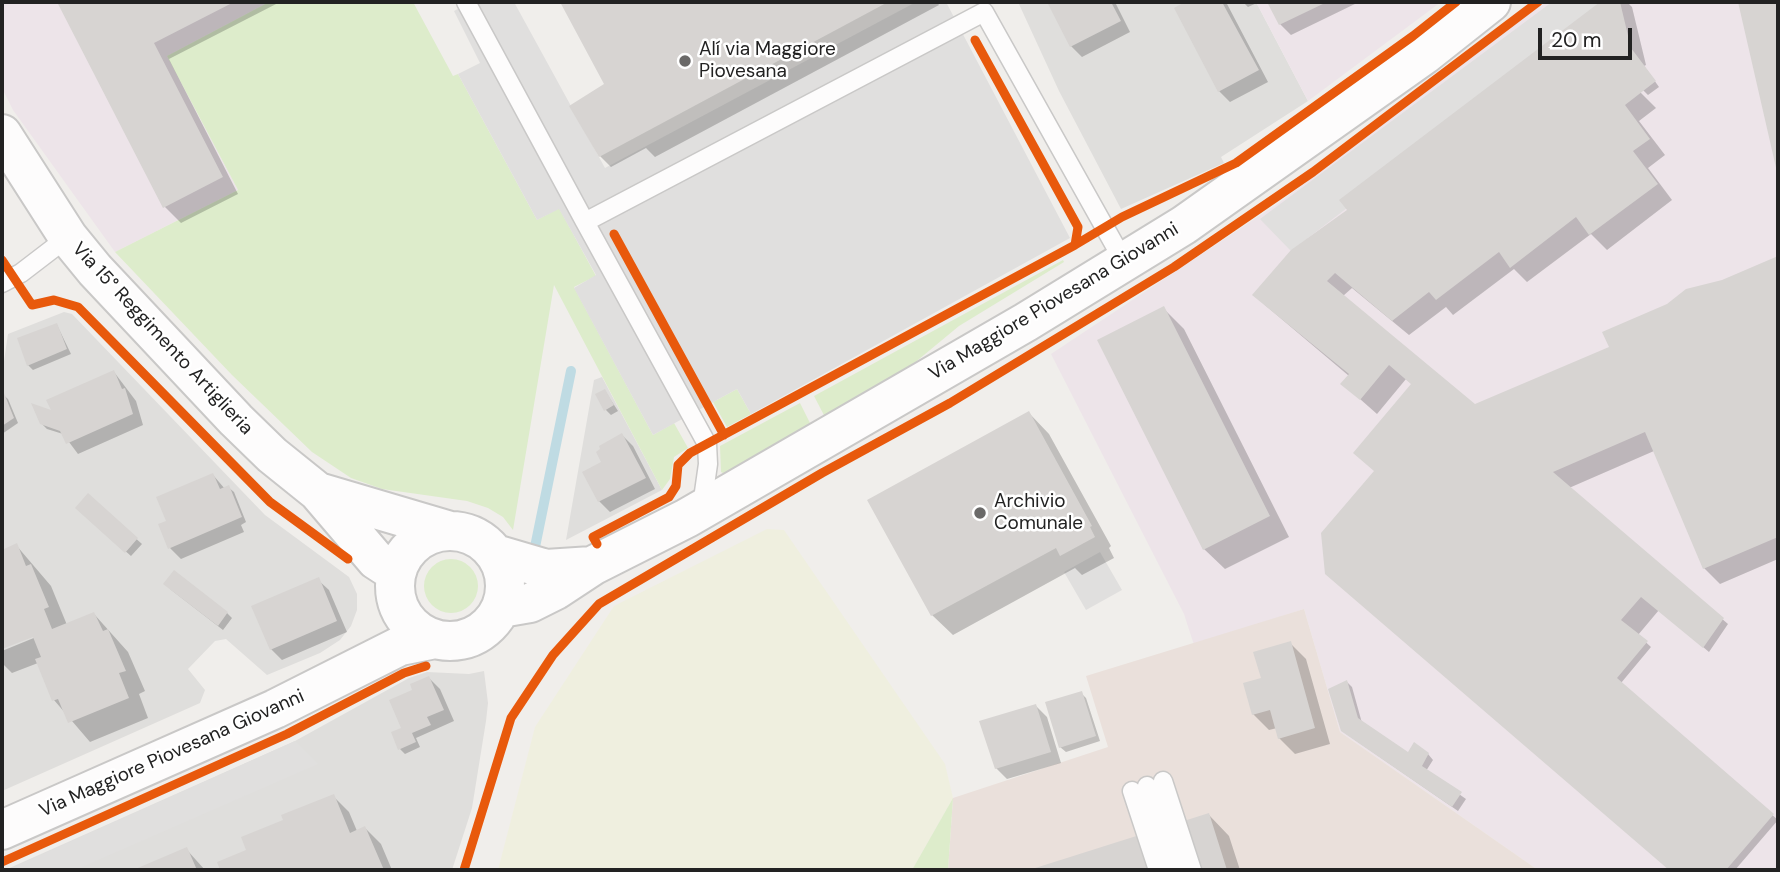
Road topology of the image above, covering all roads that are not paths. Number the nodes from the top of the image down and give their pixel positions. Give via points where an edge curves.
1 (466, 2) edge
2 (1491, 2) edge
3 (2, 134) edge
4 (585, 222) junction
5 (68, 237) junction
6 (1123, 260) junction
7 (2, 283) edge
8 (318, 492) junction
9 (702, 509) junction
10 (450, 531) junction
11 (495, 554) junction
12 (594, 565) junction
13 (396, 582) junction
14 (500, 608) junction
15 (435, 639) junction
16 (342, 678) junction
17 (1147, 786) junction
18 (2, 830) edge
19 (1158, 870) edge
20 (1175, 870) edge
21 (1192, 870) edge

1 - 4 lane
2 - 6 street, Via Maggiore Piovesana Giovanni via 1424,55 1184,225
3 - 5 street, Via 15° Reggimento Artiglieria
4 - 6 lane via 984,12
4 - 9 lane via 707,444
5 - 7 lane
5 - 8 street, Via 15° Reggimento Artiglieria via 236,420
6 - 9 street, Via Maggiore Piovesana Giovanni via 1026,322
8 - 10 street
8 - 13 street
9 - 12 street, Via Maggiore Piovesana Giovanni
10 - 11 street via 475,538
10 - 13 street via 416,543 404,557
11 - 12 street, Via Maggiore Piovesana Giovanni via 546,569
11 - 14 street via 505,583
12 - 14 street, Via Maggiore Piovesana Giovanni via 530,603
13 - 15 street via 398,606 406,619
13 - 16 street, Via Maggiore Piovesana Giovanni via 372,643
14 - 15 street via 490,625 476,635
15 - 16 street, Via Maggiore Piovesana Giovanni via 400,646
16 - 18 street, Via Maggiore Piovesana Giovanni
17 - 19 lane
17 - 20 lane
17 - 21 lane

